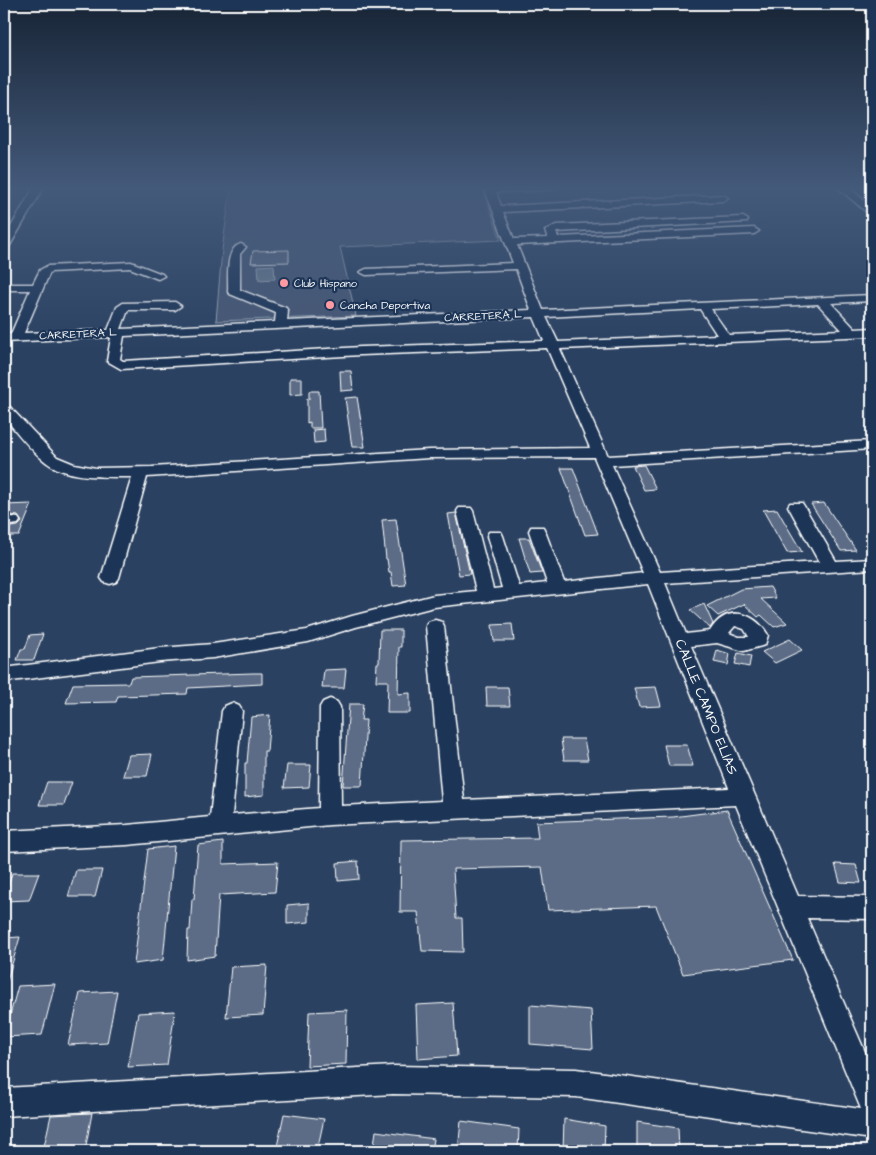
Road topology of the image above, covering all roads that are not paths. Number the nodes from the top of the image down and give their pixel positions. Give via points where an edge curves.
1 (554, 241) edge
2 (511, 242) joint
3 (241, 247) dead end
4 (521, 266) junction
5 (366, 272) dead end
6 (158, 276) dead end
7 (4, 287) edge
8 (38, 287) junction
9 (872, 298) edge
10 (822, 300) junction
11 (175, 306) dead end
12 (274, 306) junction
13 (703, 306) junction
14 (538, 313) junction
15 (353, 321) junction
16 (281, 324) junction
17 (268, 325) junction
18 (872, 332) edge
19 (116, 333) junction
20 (852, 333) junction
21 (10, 338) edge
22 (726, 339) junction
23 (553, 345) junction
24 (361, 351) junction
25 (4, 409) edge
26 (872, 445) edge
27 (601, 457) junction
28 (142, 472) junction
29 (796, 506) dead end
30 (465, 511) dead end
31 (537, 531) dead end
32 (496, 536) dead end
33 (872, 564) edge
34 (830, 566) junction
35 (110, 578) dead end
36 (654, 578) junction
37 (558, 588) junction
38 (513, 592) junction
39 (486, 595) junction
40 (435, 626) dead end
41 (720, 636) dead end
42 (680, 641) junction
43 (4, 674) edge
44 (330, 707) dead end
45 (232, 711) dead end
46 (743, 796) junction
47 (454, 810) junction
48 (330, 816) junction
49 (220, 825) junction
50 (4, 841) edge
51 (789, 907) junction
52 (872, 908) edge
53 (872, 1101) edge
54 (4, 1102) edge
55 (872, 1125) edge

1 - 2 street
2 - 4 street, CALLE CAMPO ELÍAS
3 - 12 street via 235,254 234,292 252,301
4 - 5 street
4 - 14 street, CALLE CAMPO ELÍAS
6 - 8 street via 131,265 53,268 42,273
7 - 8 street
8 - 21 street
9 - 10 street, CARRETERA L
10 - 13 street, CARRETERA L
10 - 20 street
11 - 19 street via 123,307
12 - 16 street via 282,311
12 - 17 street via 268,311
13 - 14 street, CARRETERA L
13 - 22 street
14 - 15 street, CARRETERA L
14 - 23 street, CALLE CAMPO ELÍAS
15 - 16 street, CARRETERA L
15 - 24 street
16 - 17 street, CARRETERA L
17 - 19 street, CARRETERA L
18 - 20 street
19 - 21 street, CARRETERA L
19 - 24 street via 113,361 121,365
20 - 22 street
22 - 23 street
23 - 24 street
23 - 27 street, CALLE CAMPO ELÍAS
25 - 28 street via 52,460 96,474
26 - 27 street
27 - 28 street via 518,452 429,454
27 - 36 street, CALLE CAMPO ELÍAS
28 - 35 street
29 - 34 street
30 - 39 street
31 - 37 street
32 - 38 street
33 - 34 street
34 - 36 street
36 - 37 street
36 - 42 street, CALLE CAMPO ELÍAS
37 - 38 street
38 - 39 street
39 - 43 street via 434,601 308,636 213,651
40 - 47 street
41 - 42 street
42 - 46 street, CALLE CAMPO ELÍAS
44 - 48 street
45 - 49 street
46 - 47 street
46 - 51 street, CALLE CAMPO ELÍAS
47 - 48 street
48 - 49 street
49 - 50 street via 127,835
51 - 52 street
51 - 53 street, CALLE CAMPO ELÍAS
54 - 55 street via 393,1080 576,1084

